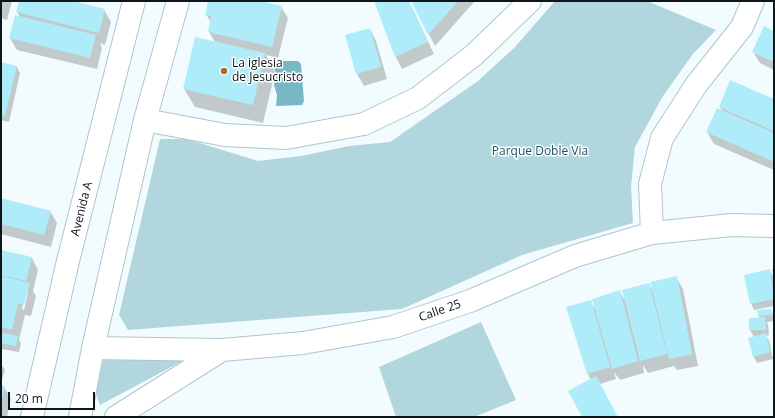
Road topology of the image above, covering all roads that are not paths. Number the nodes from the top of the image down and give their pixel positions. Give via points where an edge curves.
1 (134, 1) edge
2 (178, 1) edge
3 (530, 1) edge
4 (753, 1) edge
5 (145, 120) junction
6 (774, 226) edge
7 (652, 232) junction
8 (93, 348) junction
9 (222, 350) junction
10 (32, 417) edge
11 (80, 417) edge
12 (116, 417) edge

1 - 10 street, Avenida A via 68,261
2 - 5 street
3 - 5 street via 474,55 418,98 364,124 286,138 225,135
4 - 7 street via 742,27 696,85 662,138 650,184
5 - 8 street
6 - 7 street, Calle 25 via 732,225
7 - 9 street, Calle 25 via 576,256 470,301 393,327 303,343
8 - 9 street
8 - 11 street
9 - 12 street, Calle 25

